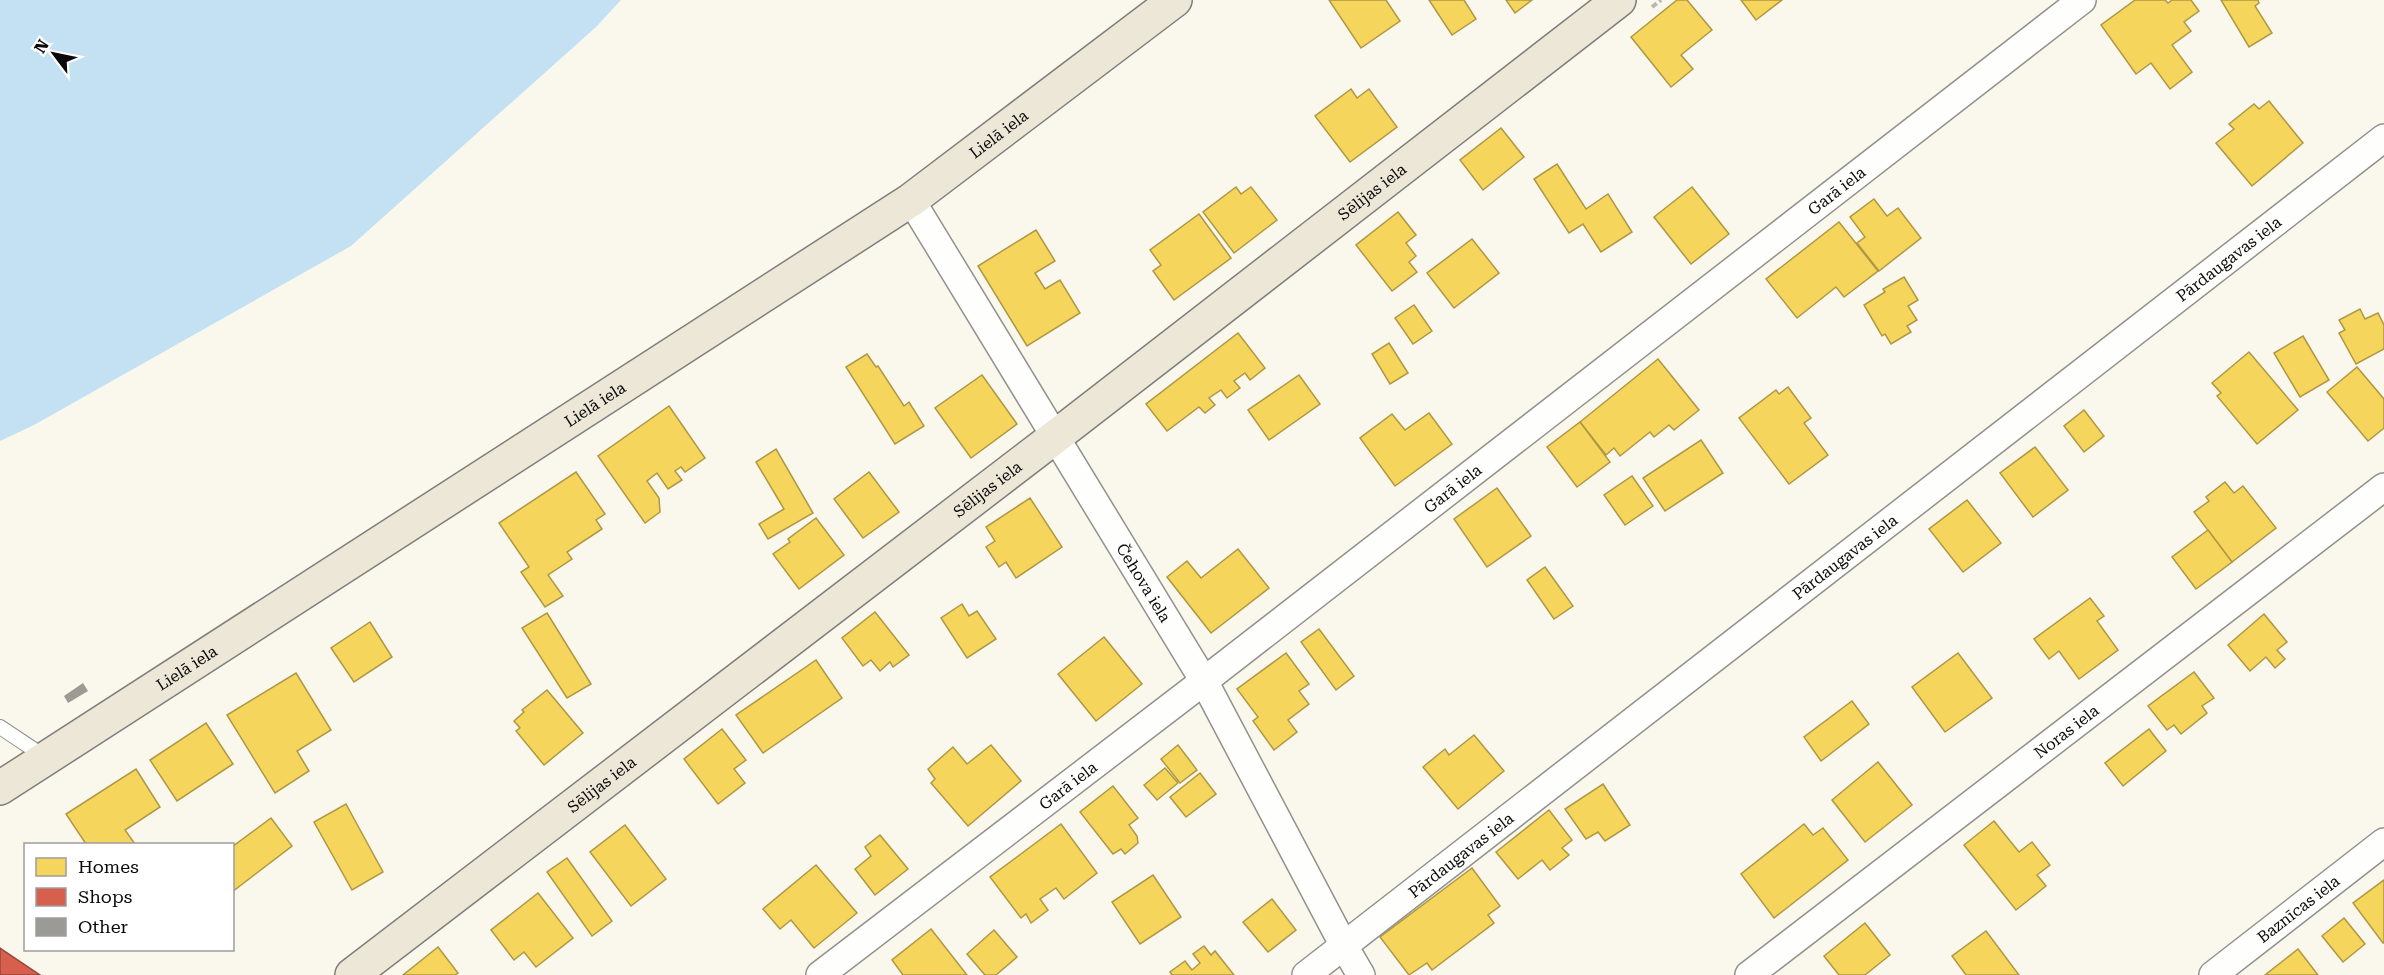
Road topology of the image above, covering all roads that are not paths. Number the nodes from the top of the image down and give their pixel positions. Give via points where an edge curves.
1 (1175, 0) edge
2 (1619, 0) edge
3 (2082, 0) edge
4 (2384, 138) edge
5 (911, 200) junction
6 (1054, 437) junction
7 (2384, 486) edge
8 (1204, 681) junction
9 (0, 727) edge
10 (46, 758) junction
11 (0, 788) edge
12 (2384, 842) edge
13 (1344, 946) junction
14 (352, 975) edge
15 (820, 975) edge
16 (1306, 975) edge
17 (1361, 975) edge
18 (1749, 975) edge
19 (2213, 975) edge

1 - 5 main road, Lielā iela
2 - 6 main road, Sēlijas iela
3 - 8 street, Garā iela
4 - 13 street, Pārdaugavas iela
5 - 6 street, Čehova iela
5 - 10 main road, Lielā iela
6 - 8 street, Čehova iela
6 - 14 main road, Sēlijas iela
7 - 18 street, Noras iela
8 - 13 street, Čehova iela
8 - 15 street, Garā iela
9 - 10 lane
10 - 11 main road, Lielā iela
12 - 19 street, Baznīcas iela
13 - 16 street, Pārdaugavas iela
13 - 17 street, Čehova iela

